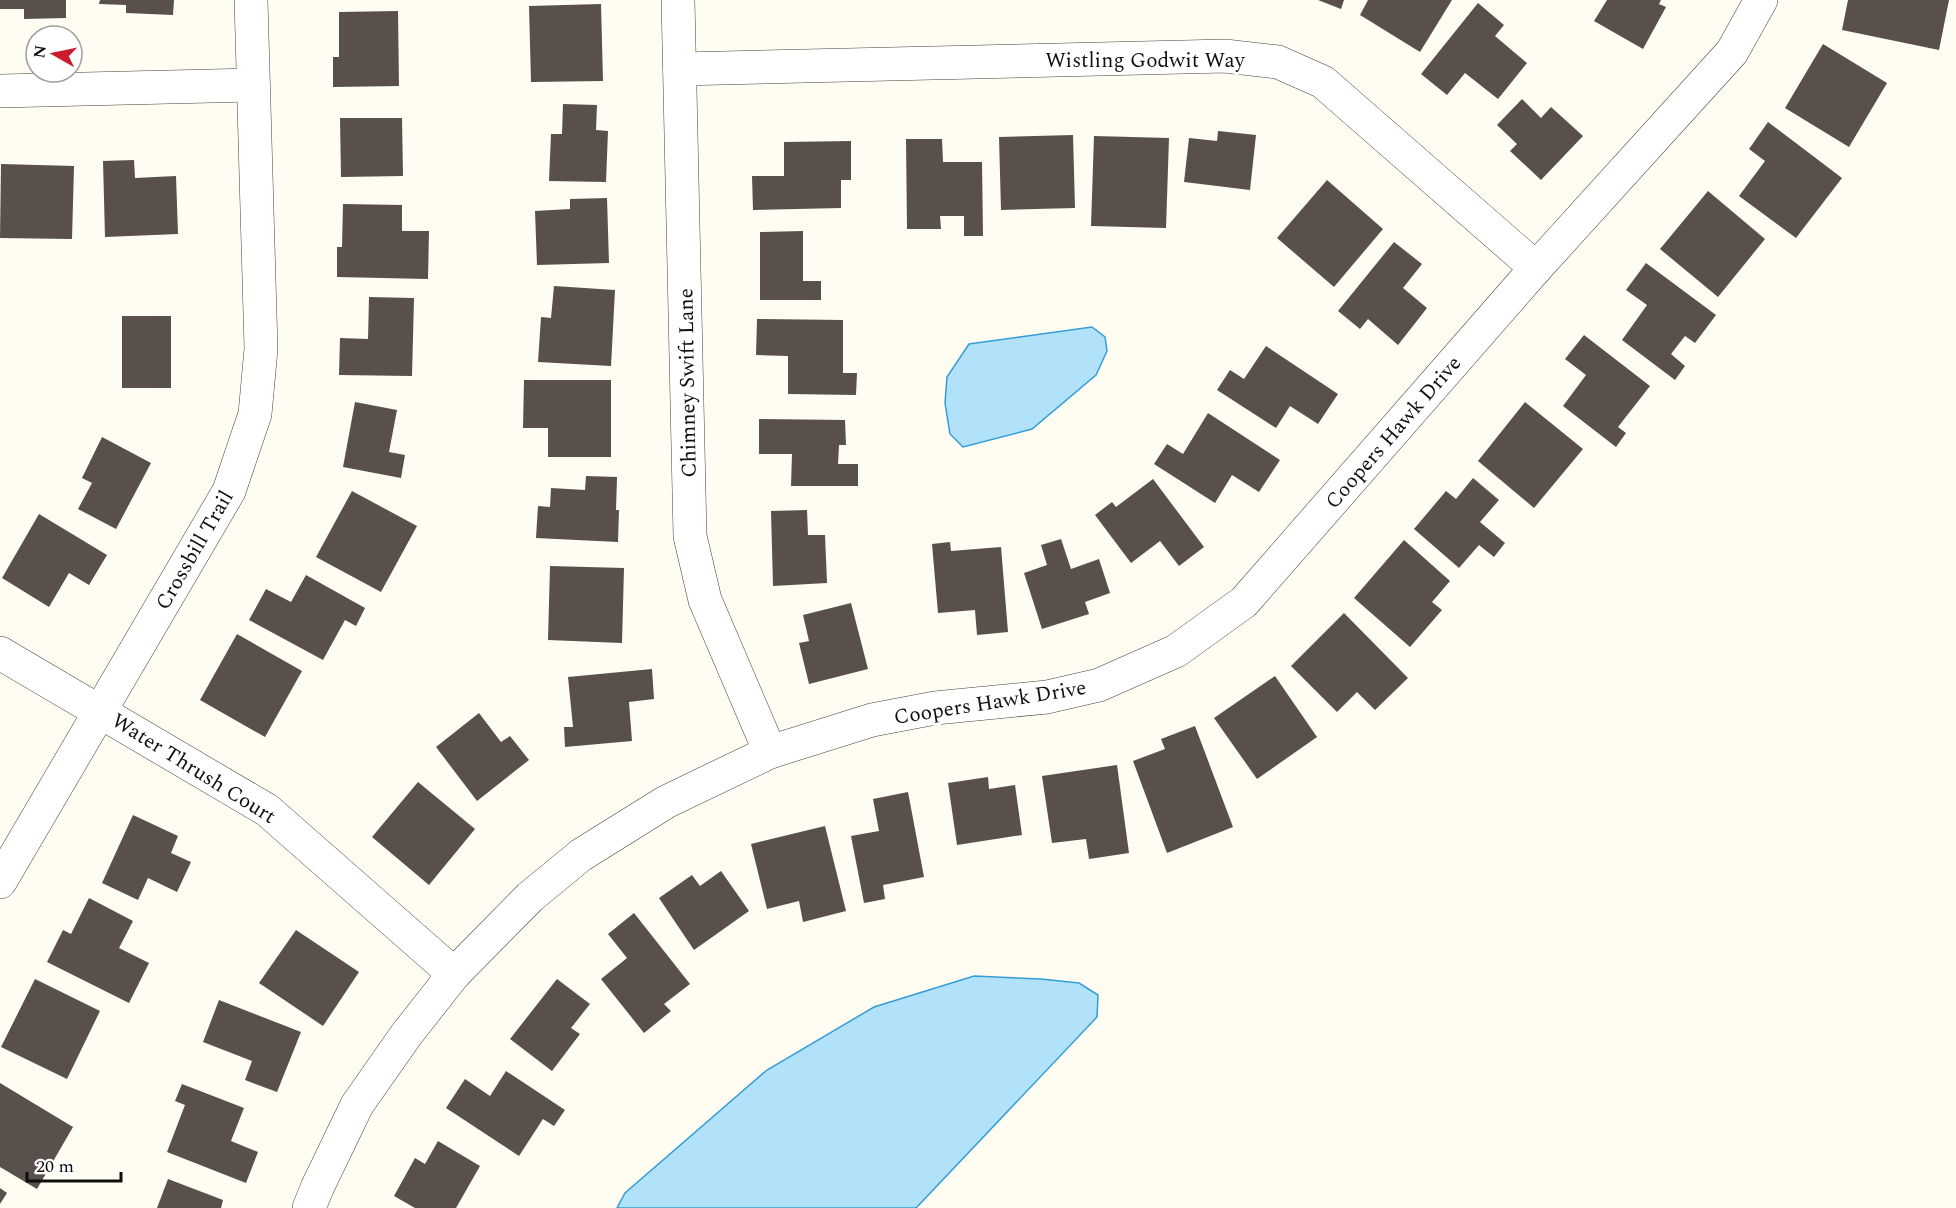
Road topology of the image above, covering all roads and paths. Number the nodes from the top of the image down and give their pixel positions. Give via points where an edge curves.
1 (251, 0) edge
2 (678, 0) edge
3 (1761, 0) edge
4 (680, 69) junction
5 (253, 85) junction
6 (0, 91) edge
7 (1536, 268) junction
8 (0, 653) edge
9 (101, 711) junction
10 (770, 752) junction
11 (0, 882) edge
12 (454, 974) junction
13 (309, 1208) edge

1 - 5 street, Crossbill Trail
2 - 4 street, Chimney Swift Lane
3 - 7 street, Coopers Hawk Drive via 1732,52
4 - 7 street, Wistling Godwit Way via 1226,56 1278,62 1323,82
4 - 10 street, Chimney Swift Lane via 690,536 705,600
5 - 6 street
5 - 9 street, Crossbill Trail via 261,349 255,414 229,491
7 - 10 street, Coopers Hawk Drive via 1244,602 1176,651 1099,686 1047,697 935,708 872,720
8 - 9 street, Water Thrush Court
9 - 11 street, Crossbill Trail
9 - 12 street, Water Thrush Court via 267,810
10 - 12 street, Coopers Hawk Drive via 666,802 581,855 530,897
12 - 13 street, Coopers Hawk Drive via 405,1035 357,1105

